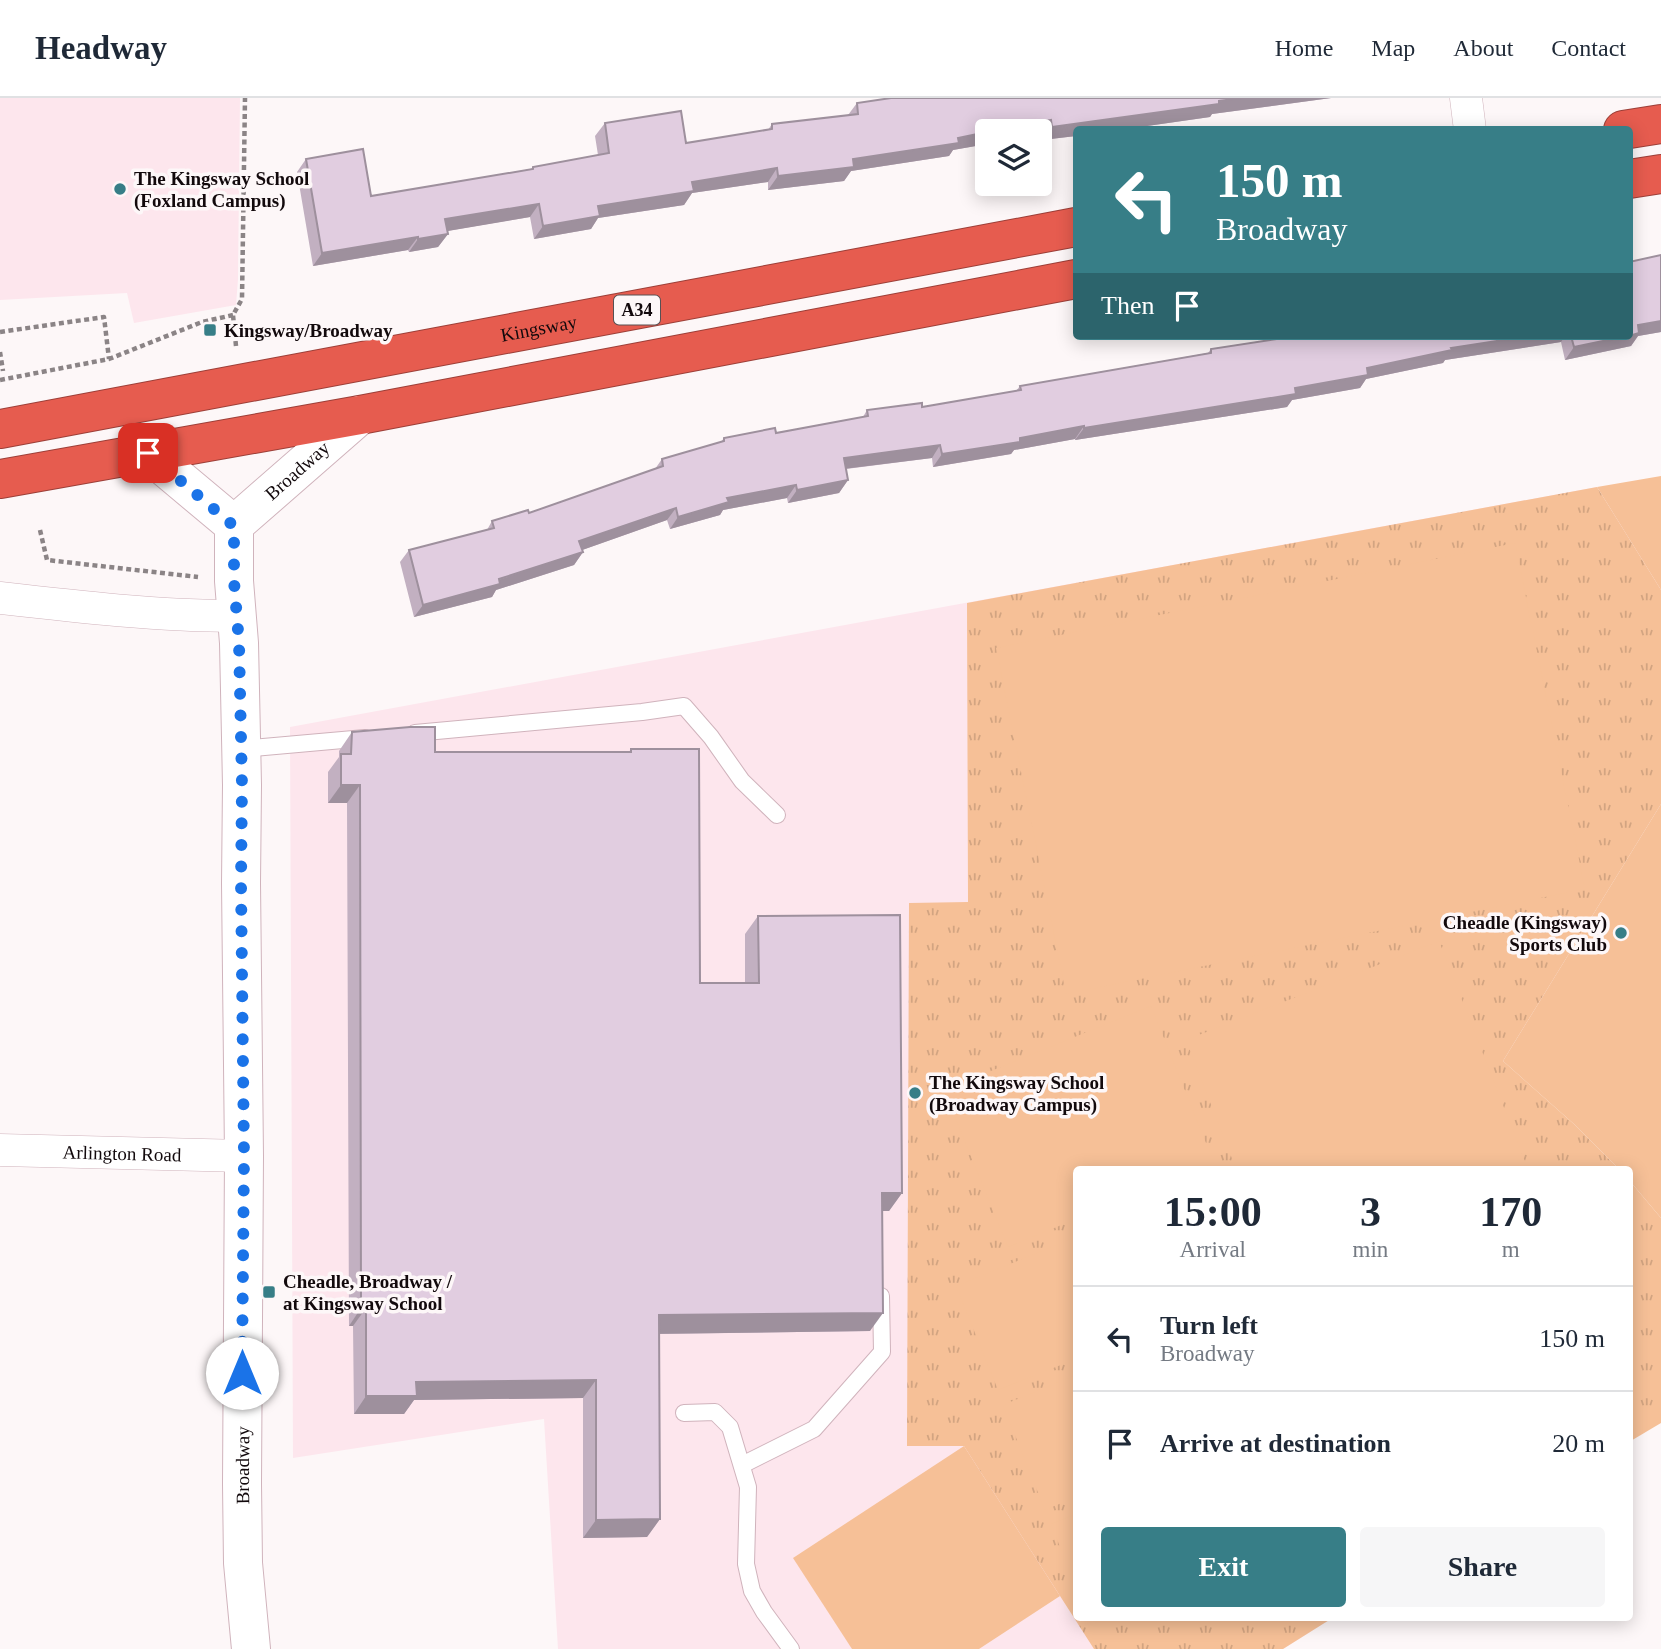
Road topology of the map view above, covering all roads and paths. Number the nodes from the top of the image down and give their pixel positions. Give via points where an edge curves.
1 (245, 98) edge
2 (1466, 98) edge
3 (1661, 124) edge
4 (1470, 126) edge
5 (1633, 128) edge
6 (1661, 174) edge
7 (1633, 178) edge
8 (1073, 228) edge
9 (1073, 280) edge
10 (0, 332) edge
11 (0, 352) edge
12 (109, 359) junction
13 (3, 371) dead end
14 (0, 380) edge
15 (360, 415) junction
16 (0, 429) edge
17 (148, 453) junction
18 (0, 479) edge
19 (234, 526) junction
20 (40, 530) dead end
21 (0, 598) edge
22 (235, 598) junction
23 (241, 750) junction
24 (777, 815) dead end
25 (0, 1150) edge
26 (244, 1156) junction
27 (881, 1286) edge
28 (684, 1413) dead end
29 (742, 1465) junction
30 (251, 1649) edge
31 (791, 1649) edge

1 - 12 path via 242,299 233,315 202,322
2 - 4 street
3 - 5 highway
6 - 7 highway
8 - 16 highway, Kingsway / A34
9 - 15 highway
10 - 12 path via 104,317
11 - 13 path
12 - 14 path
15 - 17 highway
15 - 19 street, Broadway
17 - 18 highway
17 - 19 street
19 - 22 street, Broadway
20 - 22 path via 47,559
21 - 22 street via 173,615
22 - 23 street, Broadway
23 - 24 lane via 684,706 743,781
23 - 26 street, Broadway
25 - 26 street, Arlington Road
26 - 30 street, Broadway via 243,1563
27 - 29 lane via 882,1352 814,1429
28 - 29 lane via 715,1412 730,1427
29 - 31 lane via 748,1487 746,1564 752,1591

